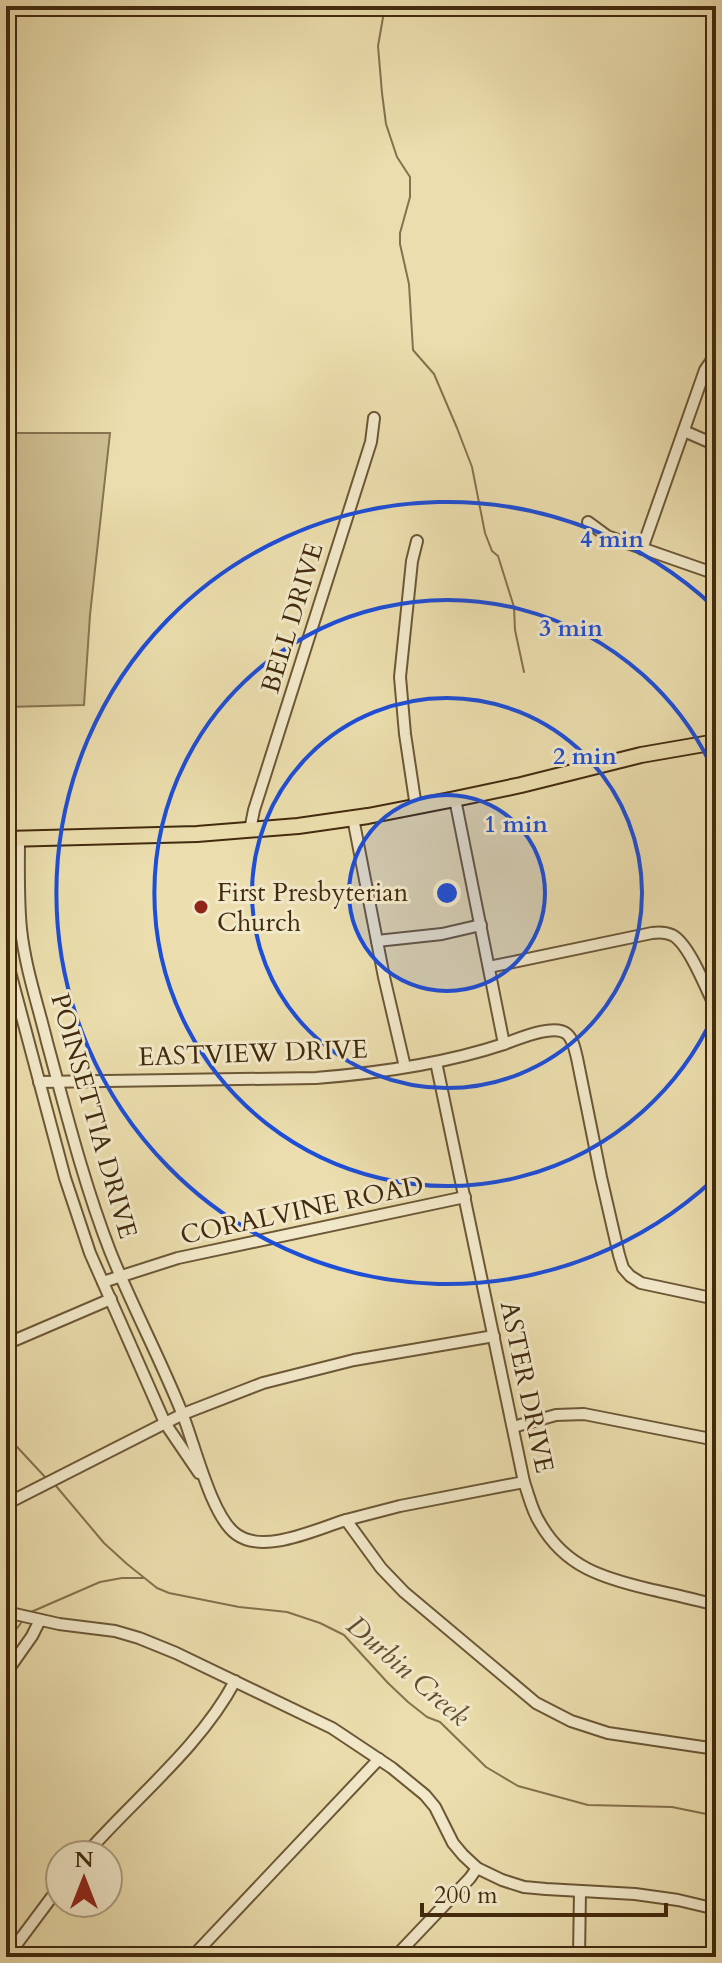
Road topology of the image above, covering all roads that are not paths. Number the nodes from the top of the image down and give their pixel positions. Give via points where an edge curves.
1 (716, 354) edge
2 (374, 418) dead end
3 (684, 431) junction
4 (716, 445) edge
5 (588, 522) dead end
6 (417, 541) dead end
7 (642, 549) junction
8 (716, 574) edge
9 (716, 742) edge
10 (455, 799) junction
11 (416, 807) junction
12 (353, 818) junction
13 (250, 830) junction
14 (12, 838) edge
15 (481, 925) junction
16 (377, 941) junction
17 (6, 957) edge
18 (489, 967) junction
19 (716, 1009) edge
20 (504, 1044) junction
21 (436, 1062) junction
22 (405, 1067) junction
23 (39, 1082) junction
24 (58, 1082) junction
25 (465, 1197) junction
26 (121, 1275) junction
27 (103, 1282) junction
28 (111, 1299) junction
29 (716, 1299) edge
30 (494, 1336) junction
31 (6, 1344) edge
32 (183, 1414) junction
33 (165, 1423) junction
34 (513, 1427) junction
35 (716, 1440) edge
36 (524, 1482) junction
37 (207, 1484) junction
38 (6, 1504) edge
39 (346, 1520) junction
40 (716, 1605) edge
41 (6, 1612) edge
42 (40, 1620) junction
43 (6, 1673) edge
44 (235, 1681) junction
45 (716, 1749) edge
46 (379, 1759) junction
47 (100, 1839) edge
48 (477, 1868) junction
49 (580, 1891) junction
50 (44, 1907) edge
51 (716, 1909) edge
52 (7, 1957) edge
53 (192, 1957) edge
54 (395, 1957) edge
55 (579, 1957) edge

1 - 3 street via 705,370
2 - 13 street, BELL DRIVE via 371,442
3 - 4 street
3 - 7 street
5 - 7 street via 607,536
6 - 11 street via 400,677
7 - 8 street
9 - 10 main road
10 - 11 main road
10 - 15 street
11 - 12 main road
12 - 13 main road
12 - 16 street
13 - 14 main road
14 - 24 street, POINSETTIA DRIVE via 26,959
15 - 16 street
15 - 18 street
16 - 22 street
17 - 23 street, POINSETTIA DRIVE
18 - 19 street via 666,933 685,946
18 - 20 street
20 - 21 street, EASTVIEW DRIVE
20 - 29 street, EASTVIEW DRIVE via 544,1032 567,1034 577,1058 623,1268 641,1283
21 - 22 street, EASTVIEW DRIVE
21 - 25 street, ASTER DRIVE
22 - 24 street, EASTVIEW DRIVE via 316,1078
23 - 24 street, EASTVIEW DRIVE
23 - 27 street, POINSETTIA DRIVE via 78,1220
24 - 26 street, POINSETTIA DRIVE via 86,1181
25 - 26 street, CORALVINE ROAD
25 - 30 street, ASTER DRIVE
26 - 27 street, CORALVINE ROAD
26 - 32 street, POINSETTIA DRIVE
27 - 28 street, POINSETTIA DRIVE
28 - 31 street
28 - 33 street, POINSETTIA DRIVE
30 - 32 street via 280,1378
30 - 34 street, ASTER DRIVE
32 - 33 street
32 - 37 street, POINSETTIA DRIVE
33 - 37 street, POINSETTIA DRIVE
33 - 38 street
34 - 35 street via 556,1415 584,1414
34 - 36 street, ASTER DRIVE
36 - 39 street, POINSETTIA DRIVE
36 - 40 street, ASTER DRIVE via 540,1525 576,1563 604,1577
37 - 39 street, POINSETTIA DRIVE via 228,1526 249,1540 277,1542
39 - 45 street via 404,1592 536,1703 608,1733
41 - 42 street
42 - 43 street
42 - 44 street via 139,1638
44 - 46 street via 332,1728
44 - 47 street via 195,1738
46 - 48 street via 431,1801 453,1843
46 - 53 street
48 - 49 street via 524,1887
48 - 54 street
49 - 51 street
49 - 55 street
50 - 52 street

